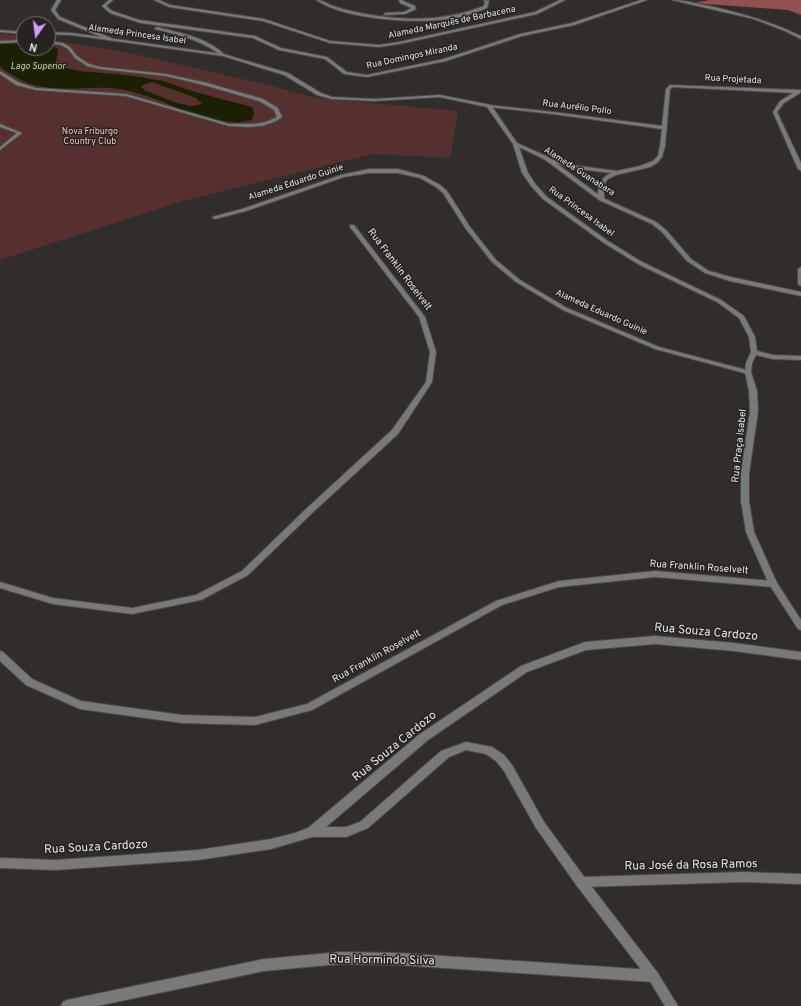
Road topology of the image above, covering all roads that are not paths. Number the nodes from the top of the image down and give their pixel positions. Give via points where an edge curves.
1 (59, 0) edge
2 (111, 0) edge
3 (156, 0) edge
4 (318, 0) edge
5 (328, 0) edge
6 (401, 0) edge
7 (485, 0) edge
8 (563, 0) edge
9 (645, 0) edge
10 (674, 0) edge
11 (137, 20) junction
12 (0, 31) edge
13 (16, 32) edge
14 (56, 33) edge
15 (801, 38) edge
16 (110, 39) junction
17 (16, 41) edge
18 (0, 42) edge
19 (56, 43) edge
20 (223, 55) junction
21 (0, 72) edge
22 (799, 91) edge
23 (489, 106) junction
24 (0, 125) edge
25 (664, 128) junction
26 (515, 144) junction
27 (0, 149) edge
28 (546, 158) junction
29 (801, 169) edge
30 (616, 172) junction
31 (601, 199) junction
32 (215, 217) dead end
33 (352, 226) dead end
34 (801, 269) edge
35 (801, 284) edge
36 (801, 294) edge
37 (754, 352) junction
38 (801, 358) edge
39 (748, 372) junction
40 (773, 584) junction
41 (0, 585) edge
42 (801, 627) edge
43 (0, 655) edge
44 (801, 656) edge
45 (312, 832) junction
46 (0, 863) edge
47 (801, 879) edge
48 (581, 882) junction
49 (653, 976) junction
50 (67, 1006) edge
51 (672, 1006) edge

1 - 16 street via 53,10 60,18
2 - 11 street via 104,6 111,12
3 - 8 street, Alameda Marquẽs de Barbacena via 169,6 264,20 330,42 379,46 399,44 536,13
4 - 7 street via 369,16 409,19 475,12 486,6
5 - 6 street via 375,14 405,13 414,9
9 - 11 street, Rua Domingos Miranda via 573,24 521,35 445,60 367,76 346,73 326,58 280,49 254,37
10 - 15 street via 736,13
11 - 20 street via 201,41
12 - 13 street
14 - 16 street, Alameda Princesa Isabel
16 - 20 street, Alameda Princesa Isabel
17 - 18 street
19 - 21 street via 69,48 76,57 88,65 166,75 205,84 261,100 276,109 280,117 258,125 229,125 126,95 36,89 18,84
20 - 23 street via 286,74 319,94 332,98 374,100 440,96
22 - 25 street, Rua Projetada via 672,86 668,89
22 - 29 street via 782,102 775,112
23 - 25 street, Rua Aurélio Pollo
23 - 26 street, Rua Princesa Isabel
24 - 27 street via 20,133
25 - 30 street via 660,156 654,162
26 - 28 street, Alameda Guanabara
26 - 37 street, Rua Princesa Isabel via 525,173 545,198 634,259 719,301 742,317 752,337
28 - 30 street via 571,166
28 - 31 street, Alameda Guanabara
30 - 31 street via 601,184
31 - 36 street, Alameda Guanabara via 654,223 689,260 707,272
32 - 39 street, Alameda Eduardo Guinie via 244,210 343,176 369,171 398,171 422,177 445,192 468,228 494,261 518,281 565,309 657,348
33 - 41 street, Rua Franklin Roselvelt via 422,317 433,352 429,382 395,432 245,573 198,598 132,611 53,601
34 - 35 street
37 - 38 street via 773,357
37 - 39 street
39 - 40 street, Rua Praça Isabel via 753,391 754,411 745,474 745,501 750,532
40 - 42 street, Rua Praça Isabel
40 - 43 street, Rua Franklin Roselvelt via 655,574 559,584 499,603 308,708 255,721 182,718 80,705 29,682
44 - 45 street, Rua Souza Cardozo via 654,640 585,646 524,670 430,733
45 - 46 street, Rua Souza Cardozo via 271,844 198,855 56,865
45 - 48 street via 346,832 364,825 445,754 466,746 488,750 500,758 508,768 540,825
47 - 48 street, Rua José da Rosa Ramos via 744,877
48 - 49 street
49 - 50 street, Rua Hormindo Silva via 399,959 340,958 264,965
49 - 51 street

